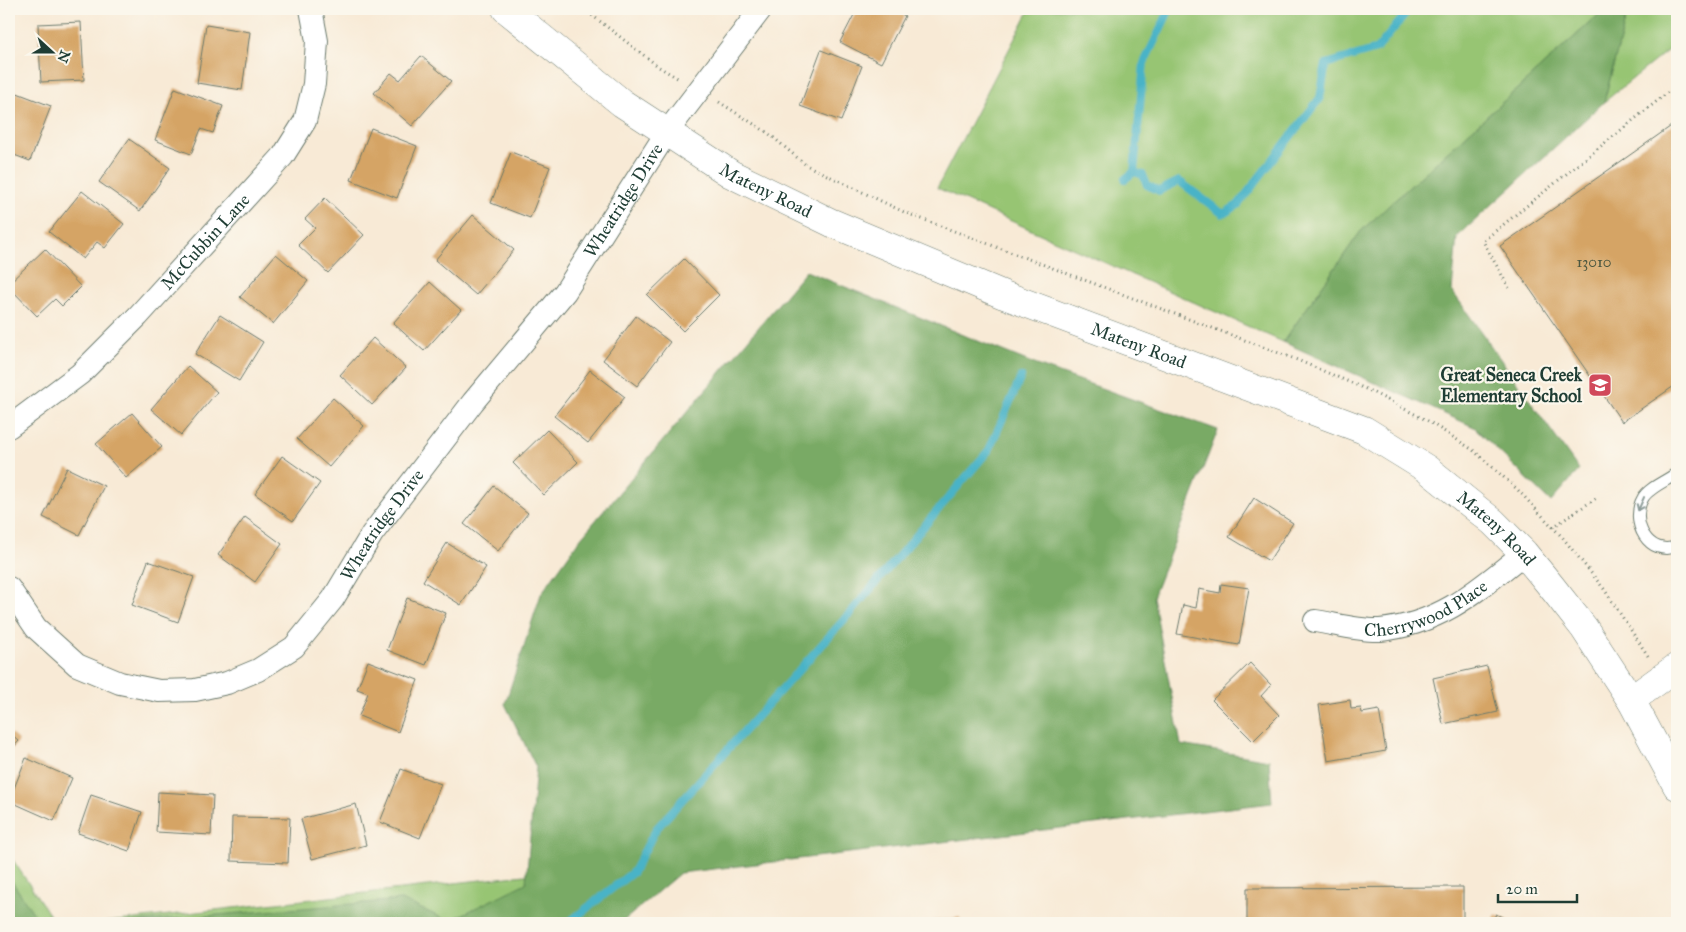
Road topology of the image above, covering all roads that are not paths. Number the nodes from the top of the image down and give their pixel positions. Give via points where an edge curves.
1 (310, 9) edge
2 (506, 9) edge
3 (762, 9) edge
4 (667, 132) junction
5 (9, 428) edge
6 (1677, 473) edge
7 (1674, 547) edge
8 (1524, 553) junction
9 (9, 588) edge
10 (1315, 621) dead end
11 (1677, 667) edge
12 (1631, 700) junction
13 (1677, 786) edge

1 - 5 street, McCubbin Lane via 317,42 314,84 305,121 283,156 93,361
2 - 4 street, Mateny Road via 622,103
3 - 4 street, Wheatridge Drive
4 - 8 street, Mateny Road via 731,174 841,227 1004,295 1364,430 1428,468 1486,516
4 - 9 street, Wheatridge Drive via 565,292 473,402 372,534 333,599 294,647 258,670 227,683 195,690 159,690 120,683 77,665 36,628
6 -> 7 lane via 1644,496 1637,512 1641,533 1652,544
8 - 10 street, Cherrywood Place via 1468,598 1442,614 1415,623 1378,630
8 - 12 street, Mateny Road via 1584,628
11 - 12 street
12 - 13 street, Mateny Road

